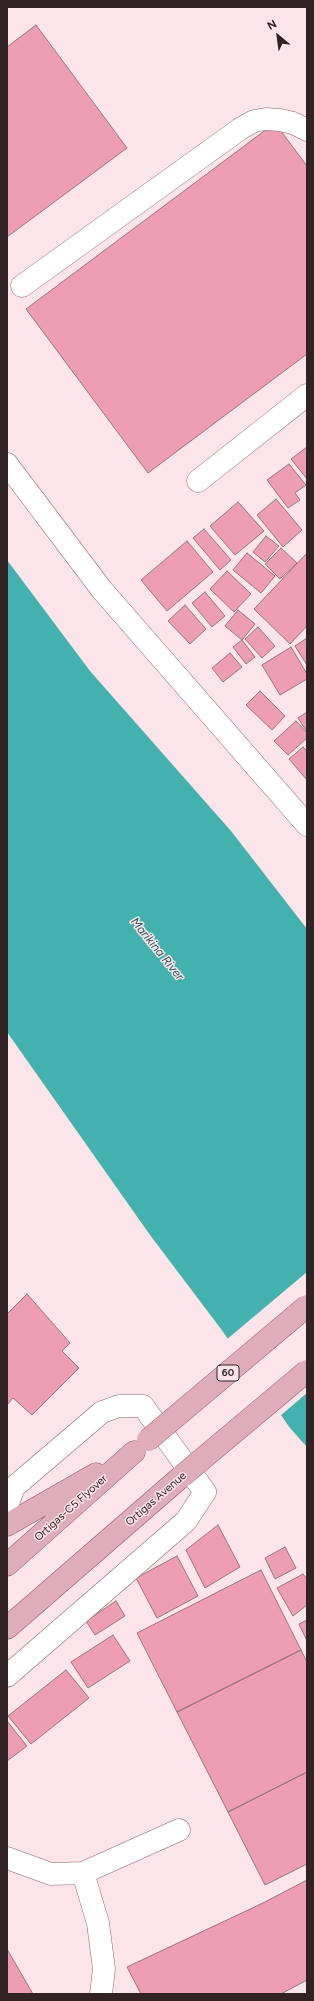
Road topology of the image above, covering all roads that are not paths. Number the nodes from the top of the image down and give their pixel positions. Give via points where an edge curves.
1 (307, 130) edge
2 (22, 286) dead end
3 (307, 395) edge
4 (7, 464) edge
5 (198, 481) dead end
6 (307, 825) edge
7 (307, 1306) edge
8 (307, 1371) edge
9 (141, 1446) junction
10 (7, 1506) edge
11 (7, 1525) edge
12 (7, 1565) edge
13 (7, 1628) edge
14 (7, 1676) edge
15 (179, 1830) dead end
16 (7, 1858) edge
17 (83, 1873) junction
18 (101, 1994) edge

1 - 2 street via 280,120 254,121
3 - 5 street
4 - 6 street via 102,590
7 - 9 main road, 60, bridge
8 - 13 main road, Ortigas Avenue, bridge
9 - 11 main road, 60
9 - 12 main road, Ortigas-C5 Flyover / 60
10 - 14 street via 14,1487 102,1412 120,1406 143,1406 205,1492 186,1521
15 - 17 street
16 - 17 street via 51,1874
17 - 18 street via 98,1923 104,1969

